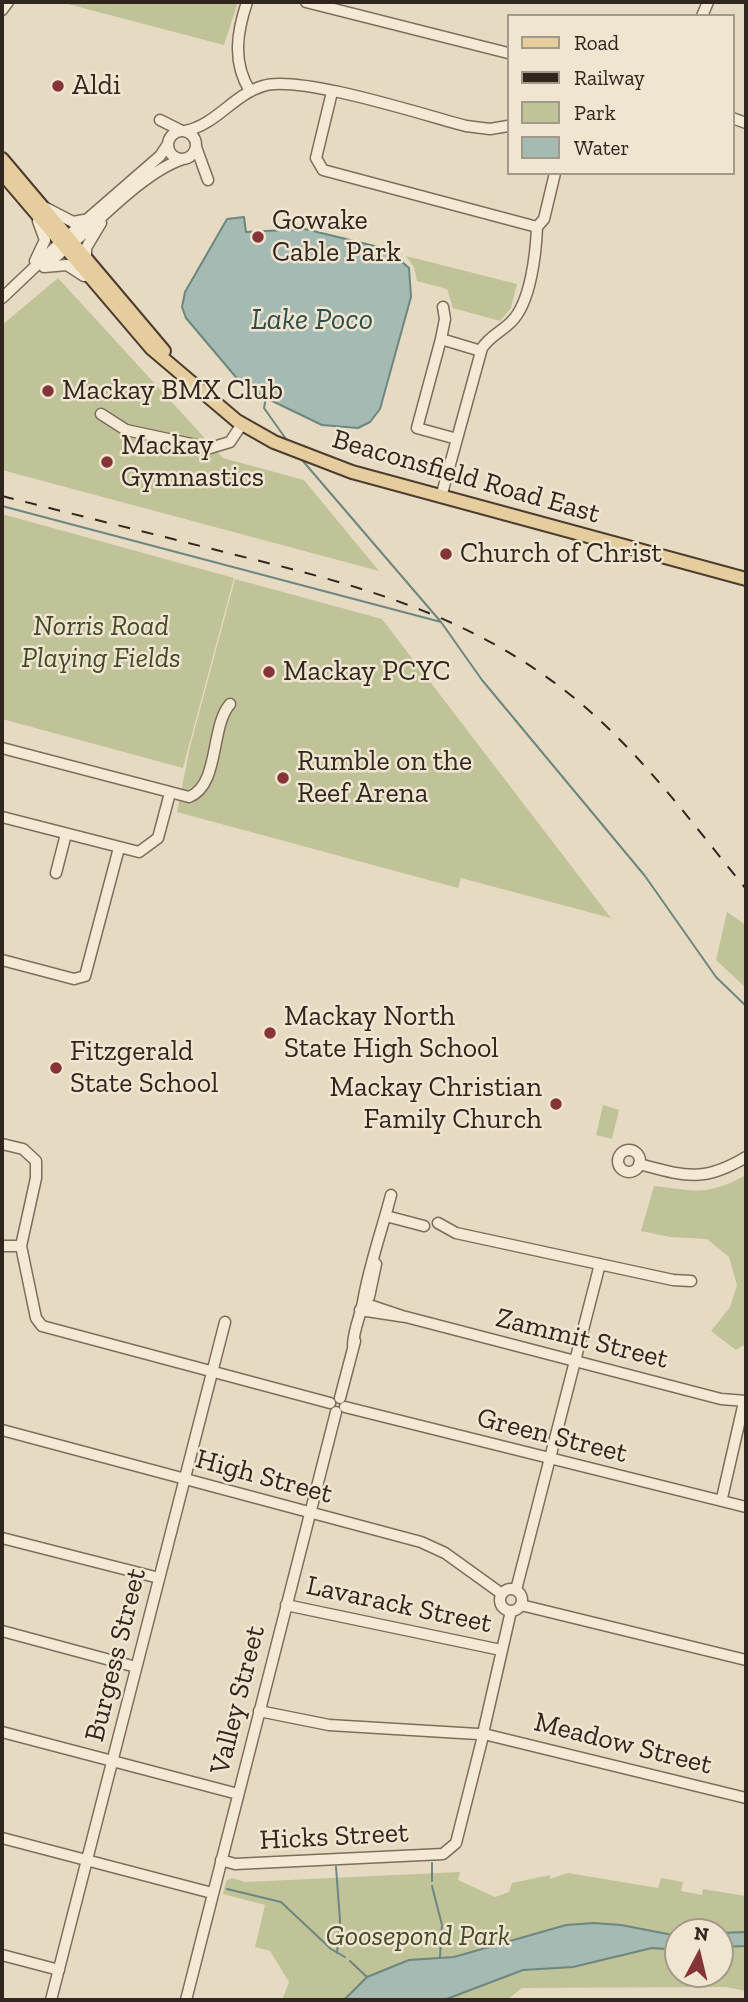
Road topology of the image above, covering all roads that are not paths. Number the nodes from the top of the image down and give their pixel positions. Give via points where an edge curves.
1 (8, 2) edge
2 (247, 2) edge
3 (306, 2) edge
4 (2, 10) edge
5 (506, 52) edge
6 (250, 91) junction
7 (332, 92) junction
8 (209, 122) junction
9 (506, 126) edge
10 (183, 131) junction
11 (168, 142) junction
12 (196, 146) junction
13 (2, 159) edge
14 (184, 159) junction
15 (2, 173) edge
16 (555, 175) edge
17 (38, 209) junction
18 (107, 214) junction
19 (86, 219) junction
20 (537, 227) junction
21 (67, 243) junction
22 (86, 258) junction
23 (44, 267) junction
24 (29, 271) junction
25 (21, 281) junction
26 (2, 298) edge
27 (106, 299) junction
28 (443, 307) dead end
29 (440, 339) junction
30 (481, 351) junction
31 (190, 384) junction
32 (101, 414) dead end
33 (242, 424) junction
34 (457, 439) junction
35 (441, 497) junction
36 (746, 579) edge
37 (230, 704) dead end
38 (2, 748) edge
39 (170, 793) junction
40 (2, 817) edge
41 (66, 834) junction
42 (119, 848) junction
43 (56, 873) dead end
44 (2, 960) edge
45 (2, 1144) edge
46 (746, 1157) edge
47 (639, 1164) dead end
48 (391, 1195) dead end
49 (386, 1216) junction
50 (438, 1223) dead end
51 (424, 1226) dead end
52 (2, 1246) edge
53 (22, 1246) junction
54 (600, 1264) junction
55 (691, 1281) dead end
56 (364, 1307) junction
57 (225, 1322) dead end
58 (577, 1362) junction
59 (212, 1372) junction
60 (745, 1402) edge
61 (338, 1405) junction
62 (2, 1430) edge
63 (552, 1460) junction
64 (184, 1479) junction
65 (722, 1499) junction
66 (746, 1507) edge
67 (310, 1512) junction
68 (2, 1538) edge
69 (159, 1578) junction
70 (516, 1590) junction
71 (502, 1594) junction
72 (286, 1605) junction
73 (521, 1605) junction
74 (511, 1611) junction
75 (2, 1631) edge
76 (501, 1650) junction
77 (746, 1660) edge
78 (136, 1667) junction
79 (260, 1710) junction
80 (2, 1732) edge
81 (483, 1735) junction
82 (112, 1760) junction
83 (238, 1794) junction
84 (746, 1798) edge
85 (2, 1838) edge
86 (87, 1859) junction
87 (221, 1860) junction
88 (212, 1893) junction
89 (2, 1955) edge
90 (59, 1970) junction
91 (51, 2000) edge
92 (186, 2000) edge

1 - 4 street
2 - 6 street via 236,41 242,76
3 - 5 street
6 - 7 street via 284,82
6 - 8 street
7 - 9 street via 467,126
7 - 20 street via 316,158 323,170
8 - 10 street
8 - 12 street
10 - 11 street
10 - 11 street via 160,120
10 - 12 street via 194,137
11 - 14 street via 173,155
11 - 19 street via 162,154
12 - 14 street
12 - 14 street via 207,177
13 - 17 main road, Beaconsfield Road East
14 - 18 street via 170,164
15 - 17 main road, Beaconsfield Road East
16 - 20 street via 544,219
17 - 19 street via 73,222
17 - 21 main road, Beaconsfield Road East
17 - 24 street via 45,239
18 - 21 street
18 - 22 street via 86,248
19 - 21 street
20 - 30 street via 539,237 524,301 510,323 488,339
21 - 22 main road, Beaconsfield Road East
21 - 23 street
21 - 24 street
21 - 27 main road, Beaconsfield Road East
22 - 31 main road, Beaconsfield Road East
23 - 25 street
23 - 27 street via 74,268
24 - 25 street
25 - 26 street
27 - 31 main road, Beaconsfield Road East
28 - 29 street
29 - 30 street
29 - 34 street via 416,428
30 - 34 street
31 - 33 main road, Beaconsfield Road East
32 - 33 street via 126,430 210,448 230,442
33 - 35 main road, Beaconsfield Road East via 316,460
34 - 35 street
35 - 36 main road, Beaconsfield Road East
37 - 39 street via 204,784 193,795
38 - 39 street
39 - 42 street via 157,840 139,852
40 - 41 street
41 - 42 street
41 - 43 street
42 - 44 street via 85,976 74,979
45 - 53 street via 30,1153 38,1170
46 - 47 street via 700,1176
48 - 49 street, Valley Street
49 - 51 street
49 - 56 street, Valley Street via 375,1277
50 - 54 street via 456,1233
52 - 53 street
53 - 59 street, Green Street via 41,1326
54 - 55 street
54 - 58 street
56 - 58 street, Zammit Street
56 - 61 street, Valley Street via 355,1322
57 - 59 street, Burgess Street
58 - 60 street, Zammit Street
58 - 63 street
59 - 61 street, Green Street
59 - 64 street, Burgess Street
60 - 65 street
61 - 63 street, Green Street
61 - 67 street, Valley Street
62 - 64 street, High Street
63 - 65 street, Green Street
63 - 70 street
64 - 67 street, High Street
64 - 69 street, Burgess Street
65 - 66 street, Green Street
67 - 71 street, High Street via 433,1546
67 - 72 street, Valley Street
68 - 69 street
69 - 78 street, Burgess Street
70 - 71 street
70 - 73 street
71 - 74 street via 500,1603
72 - 76 street, Lavarack Street
72 - 79 street, Valley Street
73 - 74 street
73 - 77 street
74 - 76 street
75 - 78 street
76 - 81 street
78 - 82 street, Burgess Street
79 - 81 street, Meadow Street via 329,1725
79 - 83 street, Valley Street
80 - 82 street
81 - 84 street, Meadow Street
81 - 87 street, Hicks Street via 456,1843 448,1852 249,1863
82 - 83 street
82 - 86 street, Burgess Street
83 - 87 street, Valley Street
85 - 86 street
86 - 88 street
86 - 90 street, Burgess Street
87 - 88 street, Valley Street
88 - 92 street, Valley Street
89 - 90 street
90 - 91 street, Burgess Street

